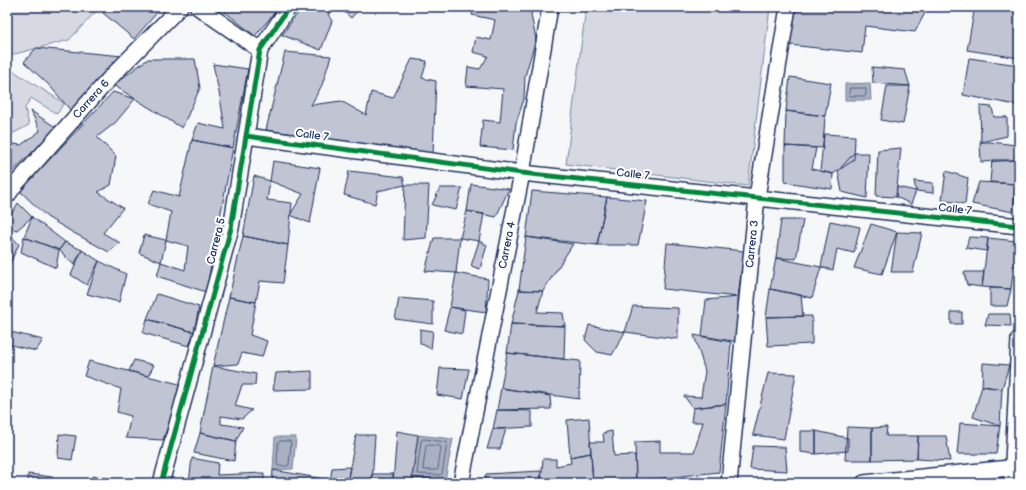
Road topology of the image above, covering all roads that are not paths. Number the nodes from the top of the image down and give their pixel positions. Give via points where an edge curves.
1 (180, 7) edge
2 (198, 7) edge
3 (289, 7) edge
4 (550, 7) edge
5 (788, 7) edge
6 (260, 50) junction
7 (246, 136) junction
8 (522, 173) junction
9 (7, 196) edge
10 (757, 198) junction
11 (1019, 226) edge
12 (1019, 339) edge
13 (1016, 467) edge
14 (162, 483) edge
15 (461, 483) edge
16 (728, 483) edge
17 (864, 483) edge
18 (1012, 483) edge

1 - 9 street, Carrera 6 via 110,78
2 - 6 street
3 - 6 street, Carrera 5
4 - 8 street, Carrera 4
5 - 10 street, Carrera 3
6 - 7 street, Carrera 5
7 - 8 street, Calle 7
7 - 14 street, Carrera 5 via 231,228
8 - 10 street, Calle 7
8 - 15 street, Carrera 4
10 - 11 street, Calle 7
10 - 16 street, Carrera 3
12 - 13 street
13 - 17 street
13 - 18 street

